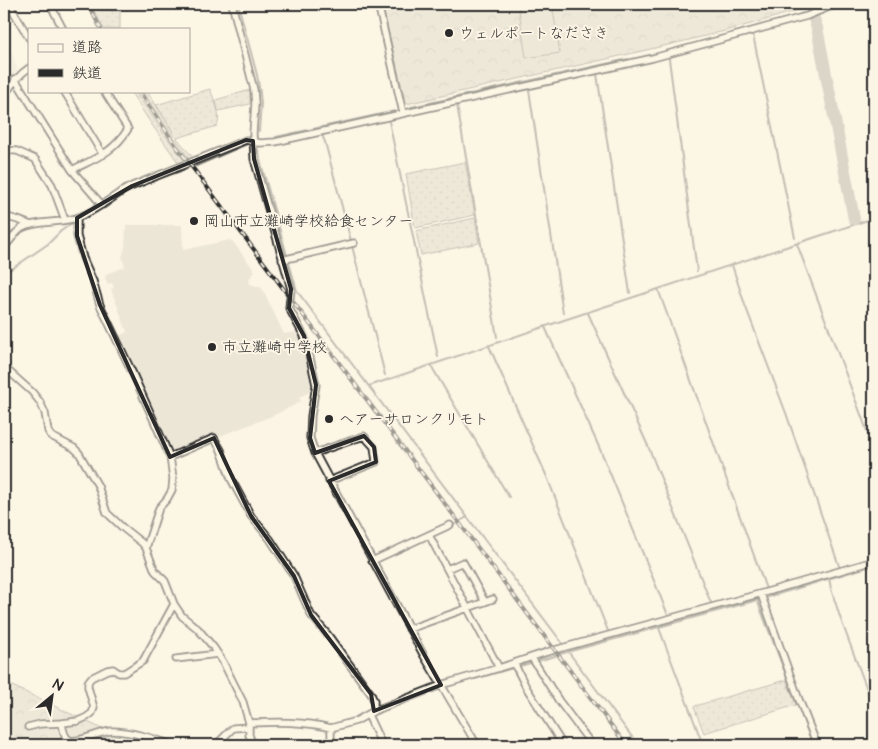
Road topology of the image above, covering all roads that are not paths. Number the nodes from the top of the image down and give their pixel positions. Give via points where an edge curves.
1 (10, 4) edge
2 (50, 4) edge
3 (232, 4) edge
4 (378, 4) edge
5 (841, 4) edge
6 (63, 28) edge
7 (28, 36) edge
8 (28, 69) edge
9 (15, 79) junction
10 (65, 92) edge
11 (105, 92) edge
12 (4, 96) edge
13 (403, 114) junction
14 (253, 141) junction
15 (4, 150) edge
16 (103, 154) junction
17 (72, 170) junction
18 (102, 205) junction
19 (4, 216) edge
20 (77, 218) junction
21 (65, 220) junction
22 (31, 225) junction
23 (352, 243) dead end
24 (4, 247) edge
25 (286, 259) junction
26 (4, 367) edge
27 (314, 453) junction
28 (170, 457) junction
29 (329, 481) junction
30 (450, 525) dead end
31 (429, 535) junction
32 (146, 548) junction
33 (372, 561) junction
34 (874, 561) edge
35 (447, 569) junction
36 (762, 597) junction
37 (493, 599) dead end
38 (485, 602) junction
39 (174, 604) junction
40 (467, 608) junction
41 (409, 629) junction
42 (218, 654) junction
43 (176, 659) dead end
44 (534, 661) junction
45 (516, 666) junction
46 (499, 668) junction
47 (441, 685) junction
48 (371, 713) junction
49 (62, 723) junction
50 (249, 725) junction
51 (28, 727) dead end
52 (331, 728) junction
53 (173, 745) edge
54 (216, 745) edge
55 (253, 745) edge
56 (331, 745) edge
57 (382, 745) edge
58 (477, 745) edge
59 (563, 745) edge
60 (592, 745) edge
61 (818, 745) edge

1 - 7 street
2 - 6 street
3 - 14 street via 254,90
4 - 13 street
5 - 13 street via 653,58
8 - 9 street
9 - 12 street
9 - 17 street
10 - 16 street
11 - 16 street via 128,129 110,151
13 - 14 street via 275,142
14 - 18 street via 246,140 132,186
14 - 25 street via 254,159
15 - 21 street via 17,151 36,159 52,185
16 - 17 street
17 - 18 street
18 - 20 street
19 - 22 street
20 - 21 street
20 - 28 street via 77,236 100,304
21 - 22 street
22 - 24 street via 20,228
23 - 25 street
25 - 27 street via 291,289 289,308 304,336 316,385 310,438
26 - 32 street via 40,402 51,436 79,453 98,486 107,513
27 - 29 street
27 - 29 street via 364,436 374,447 376,462
28 - 32 street via 172,490 159,508
28 - 48 street via 214,438 251,516 294,576 311,615 371,694 374,700
29 - 33 street
30 - 31 street
31 - 33 street
31 - 35 street
32 - 39 street via 155,571 165,580
33 - 41 street
34 - 36 street
35 - 38 street via 463,562
35 - 40 street
36 - 44 street via 562,648
36 - 61 street
37 - 38 street
38 - 40 street
39 - 42 street
39 - 49 street via 143,661 124,673 112,669 91,678 88,687 94,708 92,713 78,721
40 - 41 street
40 - 46 street
41 - 47 street
42 - 43 street
42 - 50 street via 244,702
44 - 45 street
44 - 60 street
45 - 46 street
45 - 59 street
46 - 47 street
47 - 48 street
47 - 58 street
48 - 52 street
48 - 57 street
49 - 51 street
49 - 53 street via 67,739 72,741 112,731
50 - 52 street via 284,722
50 - 54 street via 233,728
50 - 55 street
52 - 56 street

